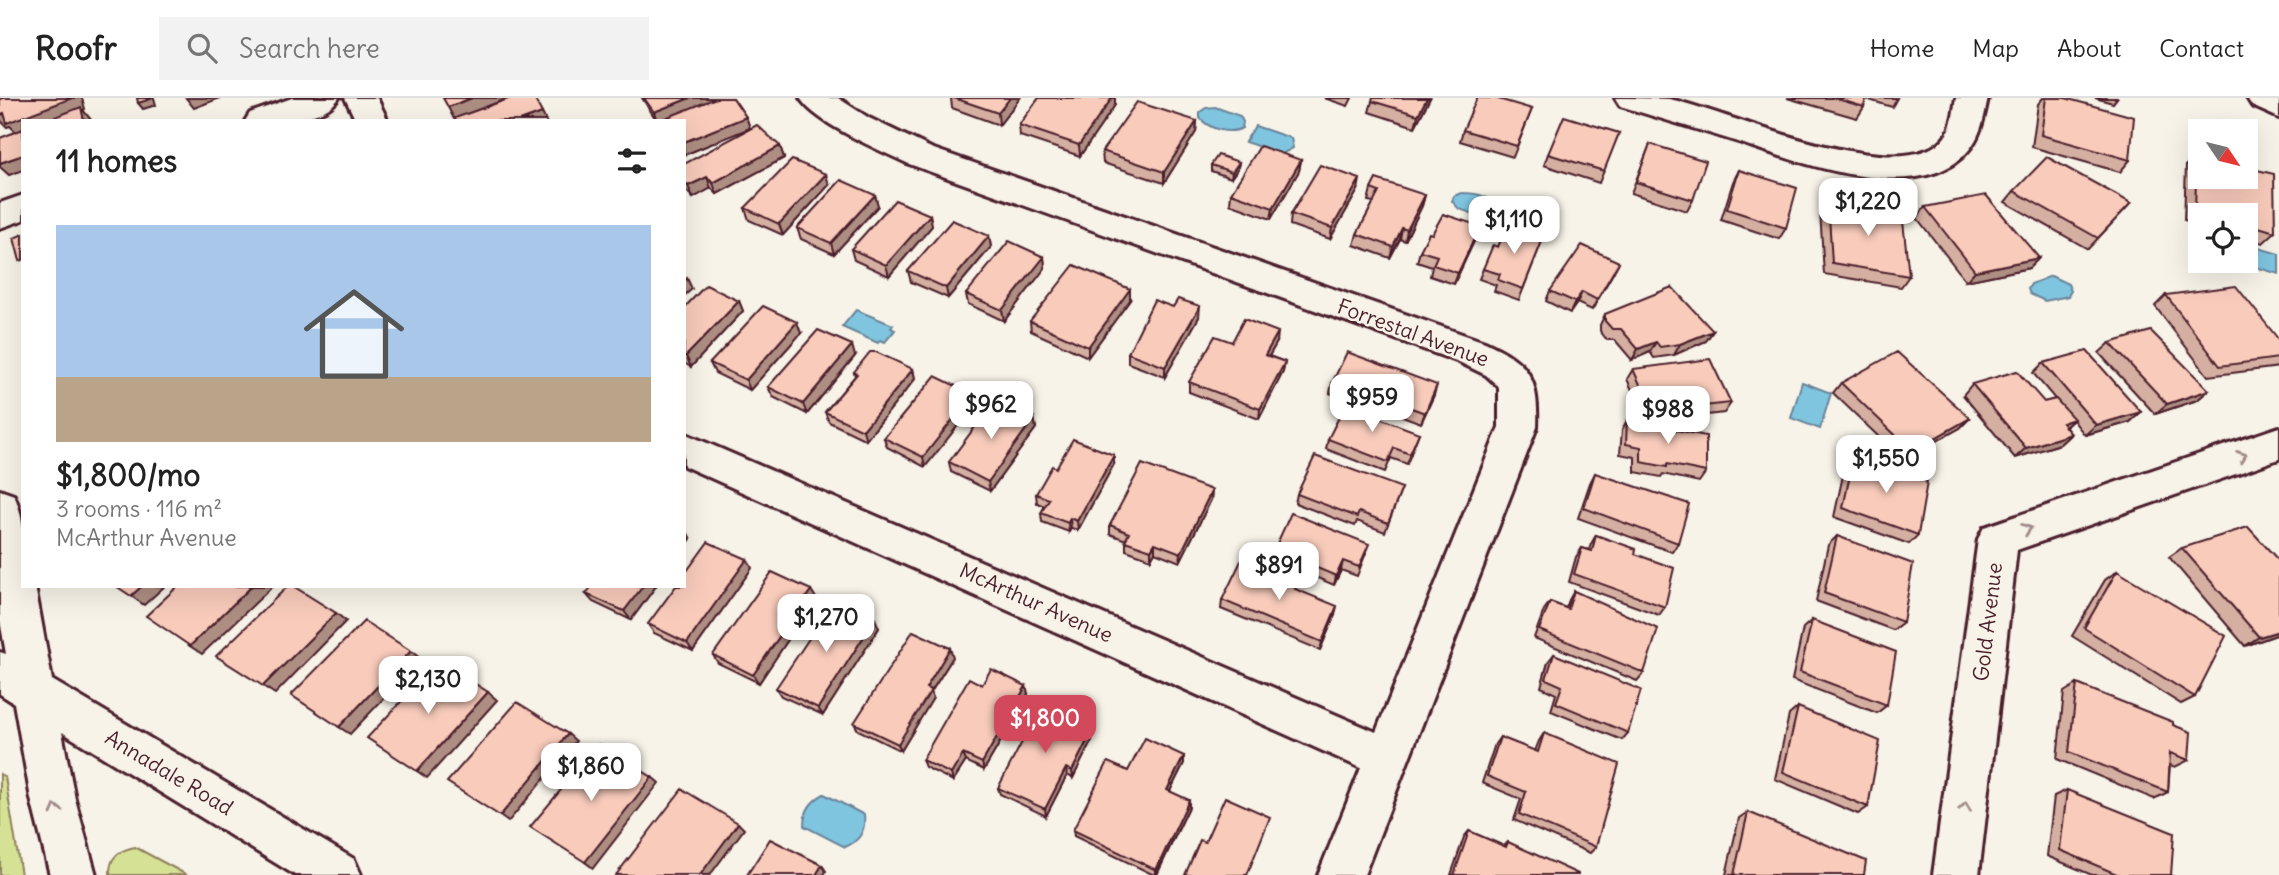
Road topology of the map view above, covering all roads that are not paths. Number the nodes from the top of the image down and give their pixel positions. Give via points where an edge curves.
1 (323, 98) edge
2 (361, 98) edge
3 (816, 98) edge
4 (1631, 98) edge
5 (1972, 98) edge
6 (2263, 98) edge
7 (2279, 107) edge
8 (266, 119) edge
9 (371, 119) edge
10 (21, 208) edge
11 (0, 216) edge
12 (2279, 443) edge
13 (686, 450) edge
14 (0, 507) edge
15 (17, 682) edge
16 (1387, 758) junction
17 (73, 875) edge
18 (338, 875) edge
19 (1340, 875) edge
20 (1956, 875) edge

1 - 8 street
2 - 9 street
3 - 16 street, Forrestal Avenue via 858,126 920,156 1472,352 1513,376 1521,395 1518,427
4 - 5 street via 1838,161 1895,167 1936,159 1953,148 1968,124
6 - 7 street
10 - 11 street
20 -> 12 street, Gold Avenue via 1998,539
13 - 16 street, McArthur Avenue
14 - 15 street
17 -> 15 street
15 - 18 street, Annadale Road
16 - 19 street, Forrestal Avenue

